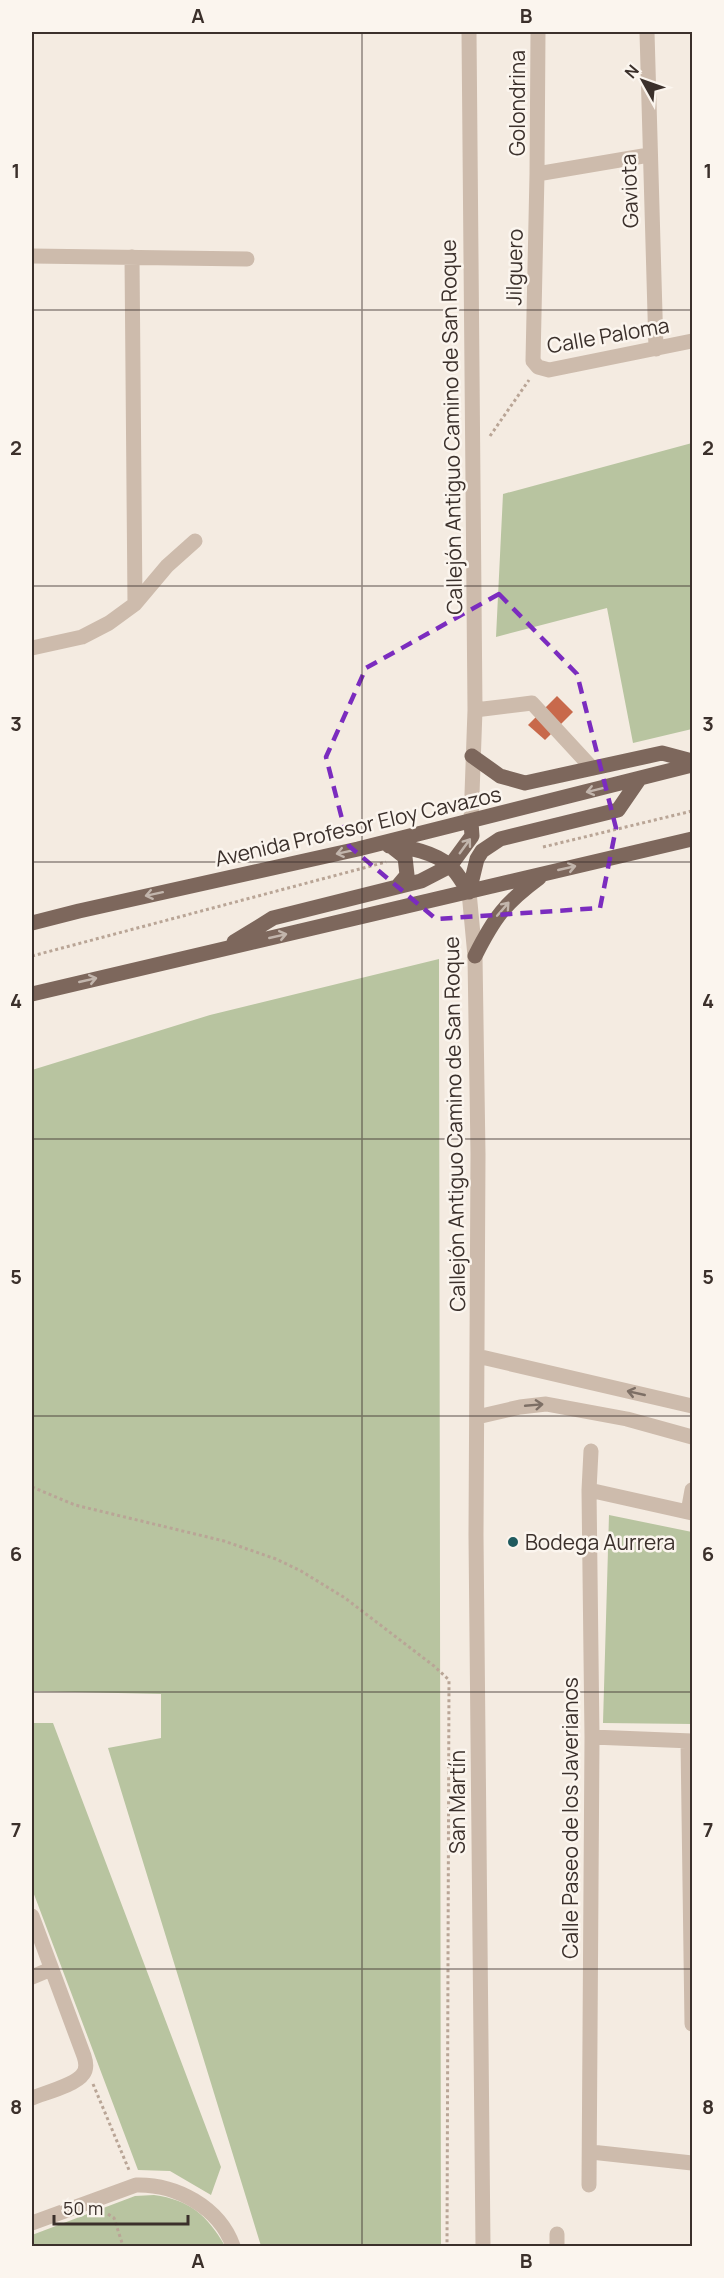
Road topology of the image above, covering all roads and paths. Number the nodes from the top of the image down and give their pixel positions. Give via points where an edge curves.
1 (469, 32) edge
2 (538, 32) edge
3 (647, 32) edge
4 (649, 155) junction
5 (537, 174) junction
6 (32, 256) edge
7 (132, 257) junction
8 (247, 259) dead end
9 (693, 341) edge
10 (656, 349) junction
11 (535, 364) junction
12 (472, 462) junction
13 (195, 541) dead end
14 (135, 604) junction
15 (32, 648) edge
16 (475, 710) junction
17 (472, 756) junction
18 (693, 763) edge
19 (592, 768) junction
20 (640, 778) junction
21 (471, 822) junction
22 (693, 839) edge
23 (370, 846) junction
24 (391, 846) junction
25 (405, 857) junction
26 (450, 866) junction
27 (545, 873) junction
28 (397, 887) junction
29 (470, 892) junction
30 (32, 923) edge
31 (224, 949) junction
32 (475, 956) junction
33 (32, 957) edge
34 (32, 994) edge
35 (477, 1356) junction
36 (693, 1406) edge
37 (477, 1417) junction
38 (693, 1437) edge
39 (591, 1451) dead end
40 (32, 1487) edge
41 (589, 1490) junction
42 (693, 1490) edge
43 (690, 1512) edge
44 (592, 1737) junction
45 (691, 1741) edge
46 (32, 1916) edge
47 (51, 1970) junction
48 (32, 1977) edge
49 (693, 2024) edge
50 (86, 2068) junction
51 (32, 2098) edge
52 (591, 2152) junction
53 (693, 2163) edge
54 (136, 2185) junction
55 (589, 2185) dead end
56 (103, 2211) dead end
57 (32, 2223) edge
58 (123, 2247) edge
59 (233, 2247) edge
60 (447, 2247) edge
61 (483, 2247) edge

1 - 12 street, Callejón Antiguo Camino de San Roque
2 - 5 street, Golondrina
3 - 4 street, Gaviota
4 - 5 street
4 - 10 street, Gaviota
5 - 11 street, Jilguero
6 - 7 street
7 - 8 street
7 - 14 street
9 - 10 street, Calle Paloma
10 - 11 street, Calle Paloma via 549,370
11 - 12 path
12 - 16 street, Callejón Antiguo Camino de San Roque
13 - 14 street via 167,566
14 - 15 street via 82,637
16 - 17 street, Callejón Antiguo Camino de San Roque
16 - 19 street via 532,703
17 - 19 main road via 500,776 525,783
17 - 21 street, Callejón Antiguo Camino de San Roque
18 - 19 main road via 662,753
18 - 20 main road, Avenida Profesor Eloy Cavazos
20 -> 21 main road, Avenida Profesor Eloy Cavazos
20 - 29 main road via 618,810 500,839 482,851
21 - 23 main road, Avenida Profesor Eloy Cavazos
26 -> 21 main road via 472,836
27 -> 22 main road
23 - 24 main road
23 -> 30 main road, Avenida Profesor Eloy Cavazos
24 - 25 main road
24 - 26 main road via 405,846
25 - 28 main road via 407,875
25 - 33 path
26 - 28 main road via 421,881
26 - 29 main road
27 - 29 main road
32 -> 27 main road via 492,922 515,895
28 - 31 main road via 273,918
31 -> 29 main road
29 - 32 street, Callejón Antiguo Camino de San Roque
34 -> 31 main road
32 - 35 street, Callejón Antiguo Camino de San Roque
36 -> 35 street
35 - 37 street, San Martín
37 -> 38 street via 546,1404 627,1419
37 - 61 street, San Martín
39 - 41 street, Calle Paseo de los Javerianos
40 - 60 path via 75,1505 224,1541 276,1559 345,1598 449,1680
41 - 43 street
41 - 44 street, Calle Paseo de los Javerianos
42 - 43 street
44 - 45 street
44 - 52 street, Calle Paseo de los Javerianos
45 - 49 street
46 - 47 street
47 - 48 street
47 - 50 street
50 - 51 street via 74,2081
50 - 54 path
52 - 53 street
52 - 55 street, Calle Paseo de los Javerianos
54 - 57 street
54 - 59 street via 153,2184 177,2191 202,2206 218,2219
56 - 58 path via 114,2218

